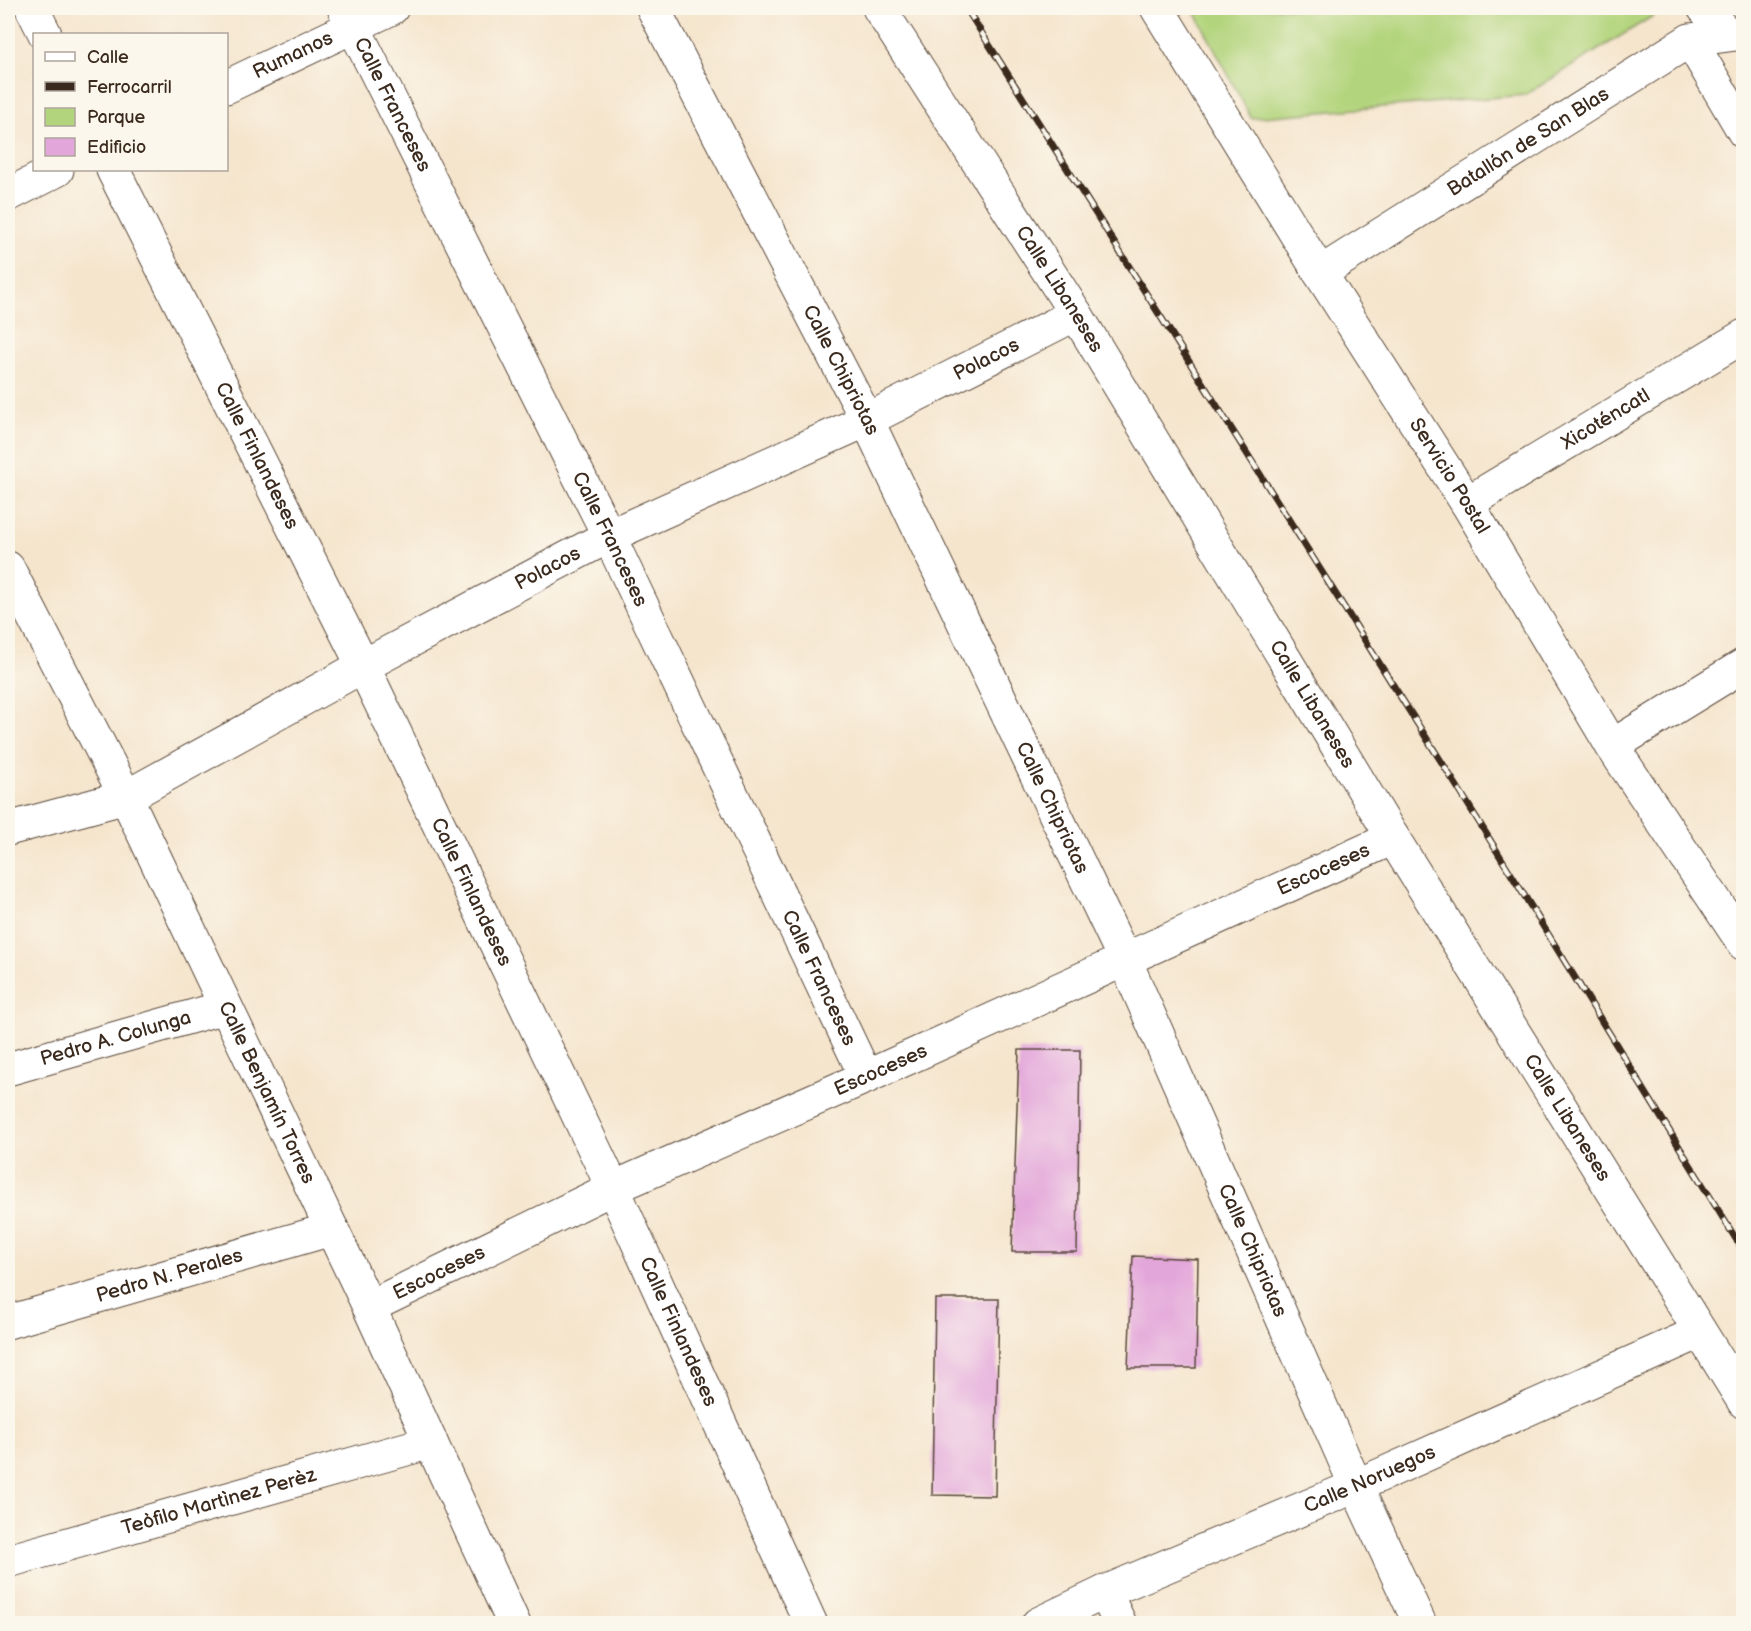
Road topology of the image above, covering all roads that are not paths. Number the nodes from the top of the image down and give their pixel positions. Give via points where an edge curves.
1 (32, 8) edge
2 (392, 8) edge
3 (653, 8) edge
4 (879, 8) edge
5 (1157, 8) edge
6 (1704, 8) edge
7 (349, 17) edge
8 (44, 33) edge
9 (1735, 33) edge
10 (1690, 40) junction
11 (228, 86) edge
12 (1743, 132) edge
13 (55, 171) edge
14 (113, 171) edge
15 (8, 195) edge
16 (1320, 273) junction
17 (1076, 314) junction
18 (1743, 336) edge
19 (867, 420) junction
20 (1467, 502) junction
21 (609, 536) junction
22 (11, 582) edge
23 (1743, 665) edge
24 (363, 666) junction
25 (1612, 746) junction
26 (126, 797) junction
27 (8, 829) edge
28 (1393, 838) junction
29 (1743, 944) edge
30 (1125, 960) junction
31 (225, 1007) junction
32 (8, 1069) edge
33 (866, 1077) junction
34 (613, 1188) junction
35 (332, 1229) junction
36 (369, 1307) junction
37 (8, 1322) edge
38 (1700, 1332) junction
39 (1743, 1402) edge
40 (431, 1442) junction
41 (1356, 1486) junction
42 (8, 1561) edge
43 (1105, 1592) junction
44 (514, 1623) edge
45 (812, 1623) edge
46 (1038, 1623) edge
47 (1120, 1623) edge
48 (1420, 1623) edge

1 - 8 street
2 - 7 street, Rumanos
3 - 19 street, Calle Chipriotas
4 - 17 street, Calle Libaneses
5 - 16 street, Servicio Postal
6 - 9 street
7 - 11 street, Rumanos
7 - 21 street, Calle Franceses
9 - 10 street, Batallón de San Blas
10 - 12 street
10 - 16 street, Batallón de San Blas
13 - 15 street
14 - 24 street, Calle Finlandeses
16 - 20 street, Servicio Postal
17 - 19 street, Polacos
17 - 28 street, Calle Libaneses
18 - 20 street, Xicoténcatl
19 - 21 street, Polacos
19 - 30 street, Calle Chipriotas
20 - 25 street, Servicio Postal
21 - 24 street, Polacos
21 - 33 street, Calle Franceses
22 - 26 street, Calle Benjamín Torres
23 - 25 street
24 - 26 street, Polacos
24 - 34 street, Calle Finlandeses
25 - 29 street, Servicio Postal
26 - 27 street, Polacos
26 - 31 street, Calle Benjamín Torres
28 - 30 street, Escoceses
28 - 38 street, Calle Libaneses
30 - 33 street, Escoceses
30 - 41 street, Calle Chipriotas
31 - 32 street, Pedro A. Colunga
31 - 35 street, Calle Benjamín Torres
33 - 34 street, Escoceses
34 - 36 street, Escoceses
34 - 45 street, Calle Finlandeses
35 - 36 street, Calle Benjamín Torres
35 - 37 street, Pedro N. Perales
36 - 40 street, Calle Benjamín Torres
38 - 39 street, Calle Libaneses
38 - 41 street, Calle Noruegos
40 - 42 street, Teòfilo Martìnez Perèz
40 - 44 street, Calle Benjamín Torres
41 - 43 street, Calle Noruegos
41 - 48 street, Calle Chipriotas
43 - 46 street, Calle Noruegos
43 - 47 street

